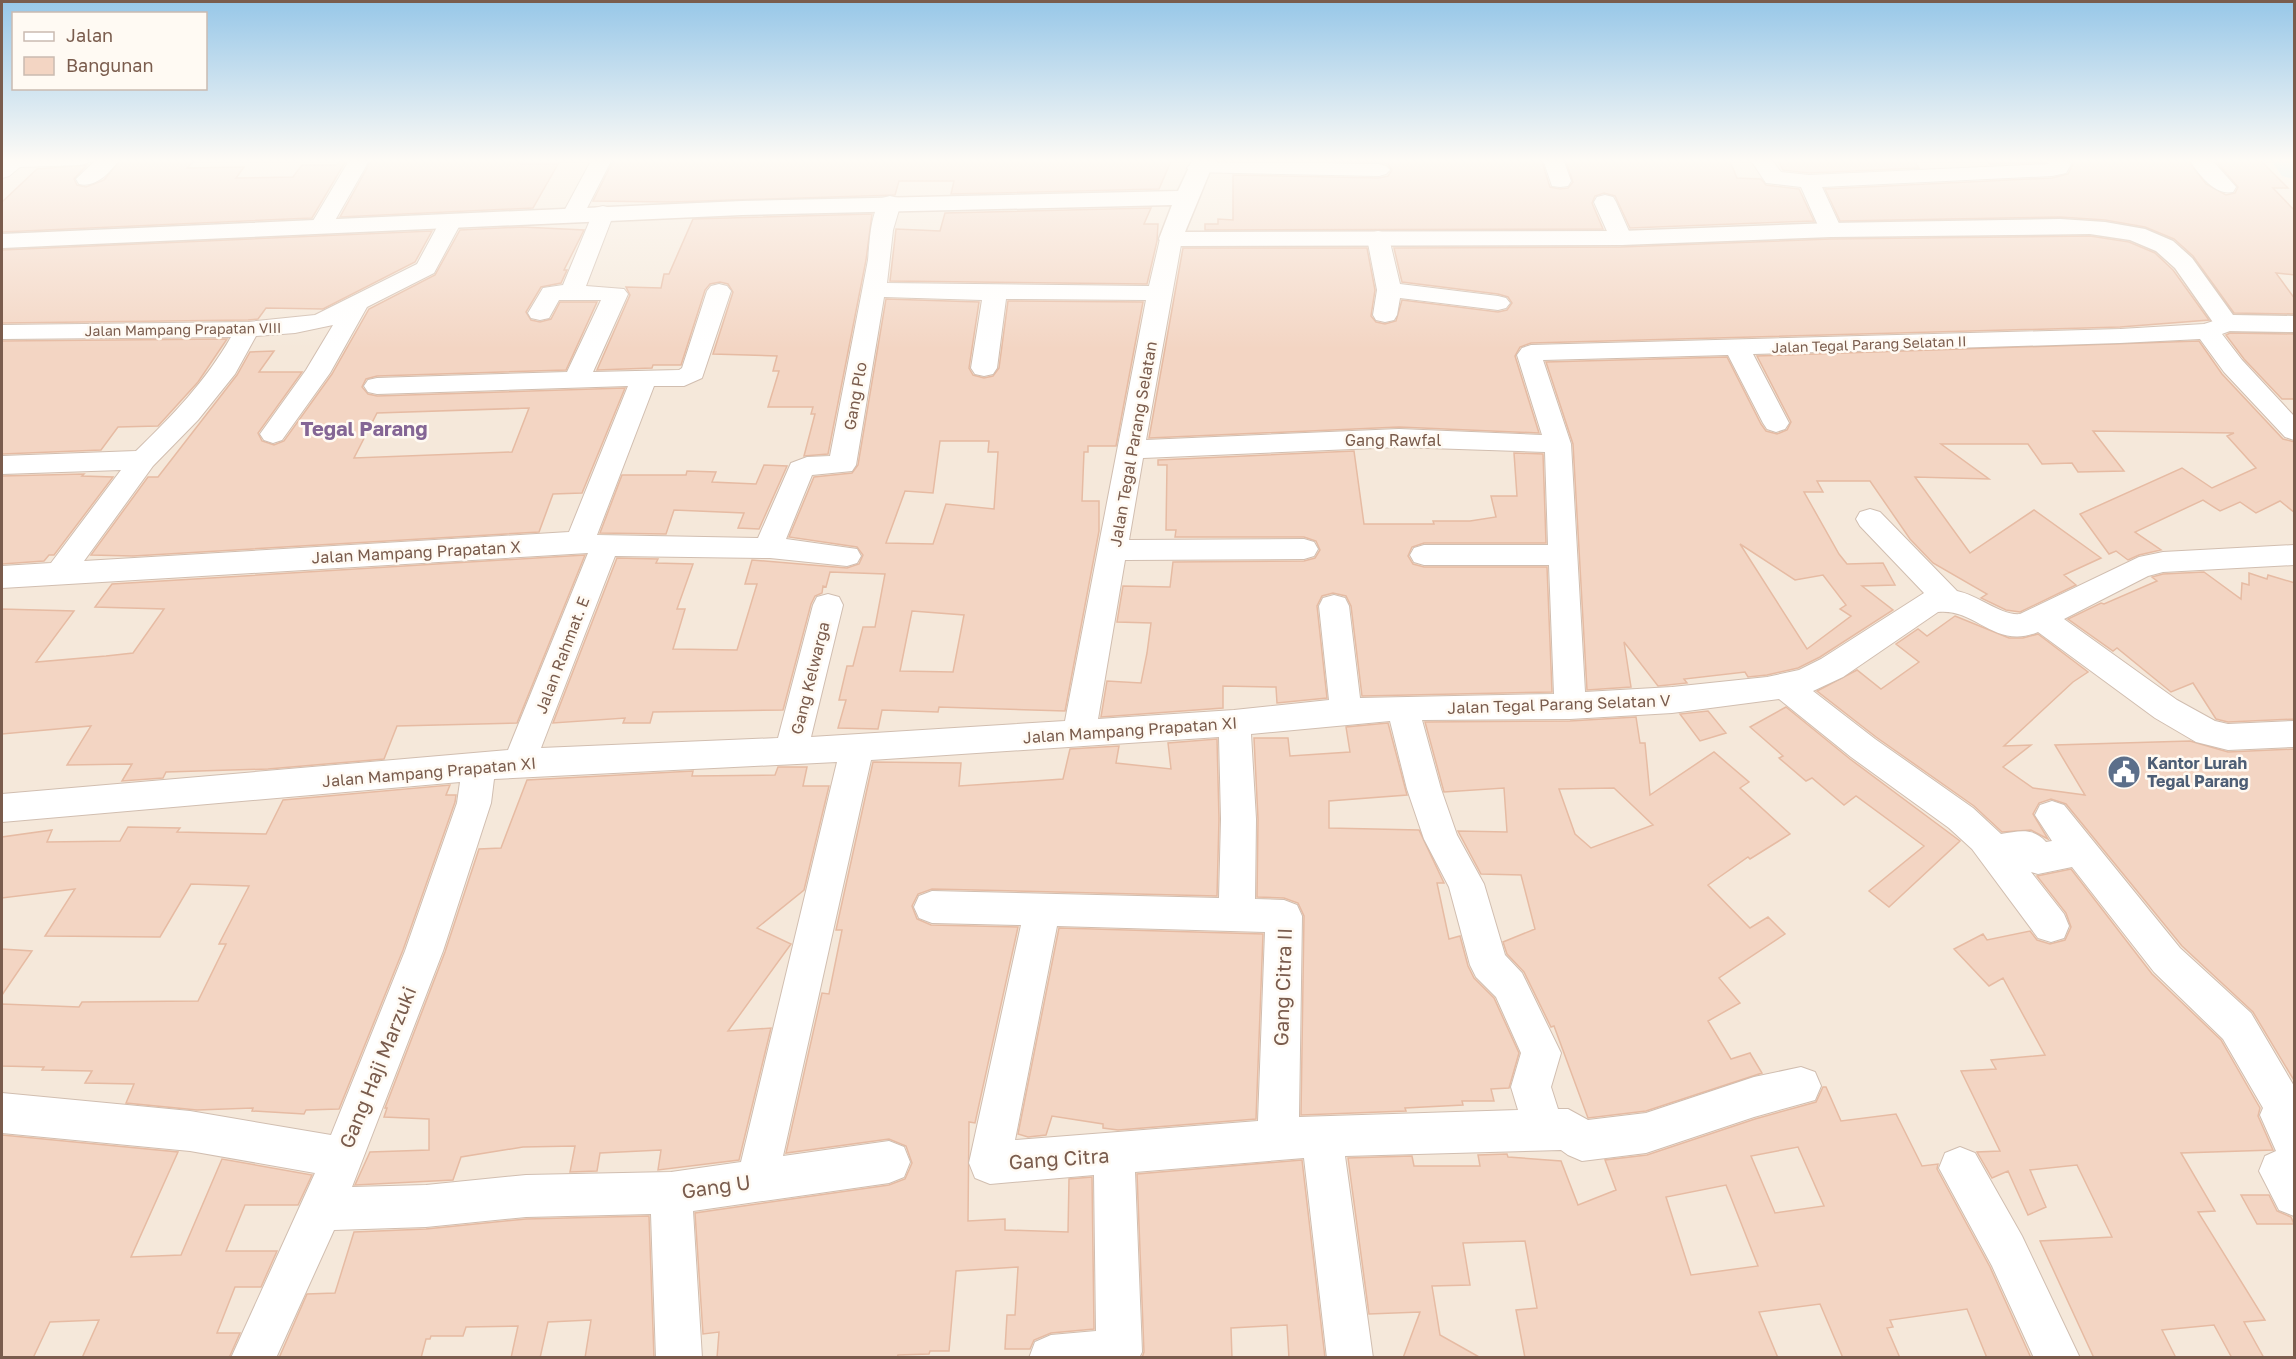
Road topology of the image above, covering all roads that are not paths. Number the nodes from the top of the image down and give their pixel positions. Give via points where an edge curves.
1 (323, 222) edge
2 (414, 222) edge
3 (450, 222) edge
4 (599, 222) edge
5 (884, 222) edge
6 (1177, 222) edge
7 (1615, 222) edge
8 (1828, 222) edge
9 (321, 226) junction
10 (1831, 230) junction
11 (1378, 238) junction
12 (1622, 238) junction
13 (1171, 239) junction
14 (2, 241) edge
15 (873, 290) junction
16 (1389, 290) junction
17 (719, 291) dead end
18 (572, 292) junction
19 (998, 293) junction
20 (1159, 293) junction
21 (359, 300) junction
22 (1498, 303) dead end
23 (540, 313) dead end
24 (1385, 315) dead end
25 (2295, 324) edge
26 (2217, 327) junction
27 (248, 329) junction
28 (2, 333) edge
29 (1737, 348) junction
30 (984, 368) dead end
31 (644, 378) junction
32 (576, 380) junction
33 (377, 386) dead end
34 (1776, 423) dead end
35 (2295, 431) edge
36 (273, 434) dead end
37 (1558, 444) junction
38 (1131, 450) junction
39 (143, 460) junction
40 (2, 465) edge
41 (1870, 519) dead end
42 (592, 544) junction
43 (770, 548) junction
44 (1304, 549) dead end
45 (1114, 550) junction
46 (1424, 555) dead end
47 (1563, 555) junction
48 (2295, 555) edge
49 (847, 556) dead end
50 (61, 572) junction
51 (2, 577) edge
52 (1946, 598) junction
53 (828, 605) dead end
54 (1334, 606) dead end
55 (2040, 618) junction
56 (1784, 685) junction
57 (1570, 706) junction
58 (1403, 708) junction
59 (1346, 711) junction
60 (1234, 723) junction
61 (1079, 734) junction
62 (2293, 735) edge
63 (857, 748) junction
64 (791, 751) junction
65 (519, 763) junction
66 (478, 769) junction
67 (2, 808) edge
68 (2052, 815) dead end
69 (1995, 850) junction
70 (2080, 850) junction
71 (932, 907) dead end
72 (1042, 910) junction
73 (1236, 915) junction
74 (2051, 926) dead end
75 (1801, 1086) dead end
76 (2, 1113) edge
77 (1545, 1131) junction
78 (1322, 1136) junction
79 (1278, 1142) junction
80 (2295, 1143) edge
81 (1114, 1154) junction
82 (341, 1157) junction
83 (889, 1161) dead end
84 (2295, 1164) edge
85 (1960, 1168) dead end
86 (757, 1181) junction
87 (671, 1193) junction
88 (2295, 1195) edge
89 (322, 1209) junction
90 (253, 1358) edge
91 (679, 1358) edge
92 (1051, 1358) edge
93 (1350, 1358) edge
94 (2058, 1358) edge

1 - 9 street
2 - 9 street
3 - 21 street, Jalan Mampang Prapatan VIII via 426,268
4 - 18 street
5 - 15 street, Gang Plo
6 - 13 street, Jalan Tegal Parang Selatan
7 - 12 street
8 - 10 street
9 - 14 street
10 - 12 street
10 - 26 street via 2060,226 2127,232 2154,240 2176,255
11 - 12 street
11 - 13 street
11 - 16 street
13 - 20 street, Jalan Tegal Parang Selatan
15 - 19 street
15 - 43 street, Gang Plo via 842,465 801,469
16 - 22 street
16 - 24 street
17 - 31 street via 693,372 684,378
18 - 23 street via 551,293
18 - 32 street via 616,294
19 - 20 street
19 - 30 street
20 - 38 street, Jalan Tegal Parang Selatan
21 - 27 street, Jalan Mampang Prapatan VIII via 322,321
21 - 36 street via 317,373
25 - 26 street
26 - 29 street, Jalan Tegal Parang Selatan II via 2120,336
26 - 35 street via 2217,347
27 - 28 street, Jalan Mampang Prapatan VIII
27 - 39 street via 226,368 189,414
29 - 34 street
29 - 37 street, Jalan Tegal Parang Selatan II via 1530,353
31 - 32 street
31 - 42 street, Jalan Rahmat. E
32 - 33 street
37 - 38 street, Gang Rawfal via 1399,438
37 - 47 street
38 - 45 street, Jalan Tegal Parang Selatan
39 - 40 street
39 - 50 street
41 - 52 street
42 - 43 street, Jalan Mampang Prapatan X
42 - 50 street, Jalan Mampang Prapatan X
42 - 65 street, Jalan Rahmat. E
43 - 49 street, Jalan Mampang Prapatan X
44 - 45 street
45 - 61 street, Jalan Tegal Parang Selatan
46 - 47 street
47 - 57 street
48 - 55 street via 2163,562 2139,568
50 - 51 street, Jalan Mampang Prapatan X
52 - 55 street via 1964,602 2004,625 2028,626
52 - 56 street, Jalan Tegal Parang Selatan V via 1931,602 1832,668
53 - 64 street, Gang Kelwarga
54 - 59 street
55 - 62 street via 2166,709 2208,733 2228,737
56 - 57 street, Jalan Tegal Parang Selatan V via 1672,700
56 - 69 street via 1961,818
57 - 58 street, Jalan Tegal Parang Selatan V
58 - 59 street, Jalan Mampang Prapatan XI
58 - 77 street via 1424,789 1442,840 1466,884 1489,965 1509,985 1541,1053 1531,1087
59 - 60 street, Jalan Mampang Prapatan XI
60 - 61 street, Jalan Mampang Prapatan XI
60 - 73 street via 1240,834
61 - 63 street, Jalan Mampang Prapatan XI
63 - 64 street, Jalan Mampang Prapatan XI
63 - 86 street
64 - 65 street, Jalan Mampang Prapatan XI
65 - 66 street, Jalan Mampang Prapatan XI
66 - 67 street, Jalan Mampang Prapatan XI
66 - 82 street, Gang Haji Marzuki via 474,803 424,951
68 - 70 street
69 - 70 street via 2028,845 2038,859
69 - 74 street
70 - 80 street via 2167,960 2237,1026 2287,1111 2280,1115
71 - 72 street, Gang Citra II
72 - 73 street, Gang Citra II
72 - 81 street, Gang Citra via 990,1163
73 - 79 street, Gang Citra II via 1284,916
75 - 77 street via 1754,1097 1646,1133 1582,1142 1568,1130
76 - 82 street via 190,1131
77 - 78 street
78 - 79 street
78 - 93 street
79 - 81 street, Gang Citra
81 - 92 street via 1119,1352
82 - 89 street, Gang Haji Marzuki
83 - 86 street, Gang U
84 - 88 street via 2280,1171
85 - 94 street via 2007,1251
86 - 87 street, Gang U
87 - 89 street
87 - 91 street, Gang U
89 - 90 street, Gang Haji Marzuki

